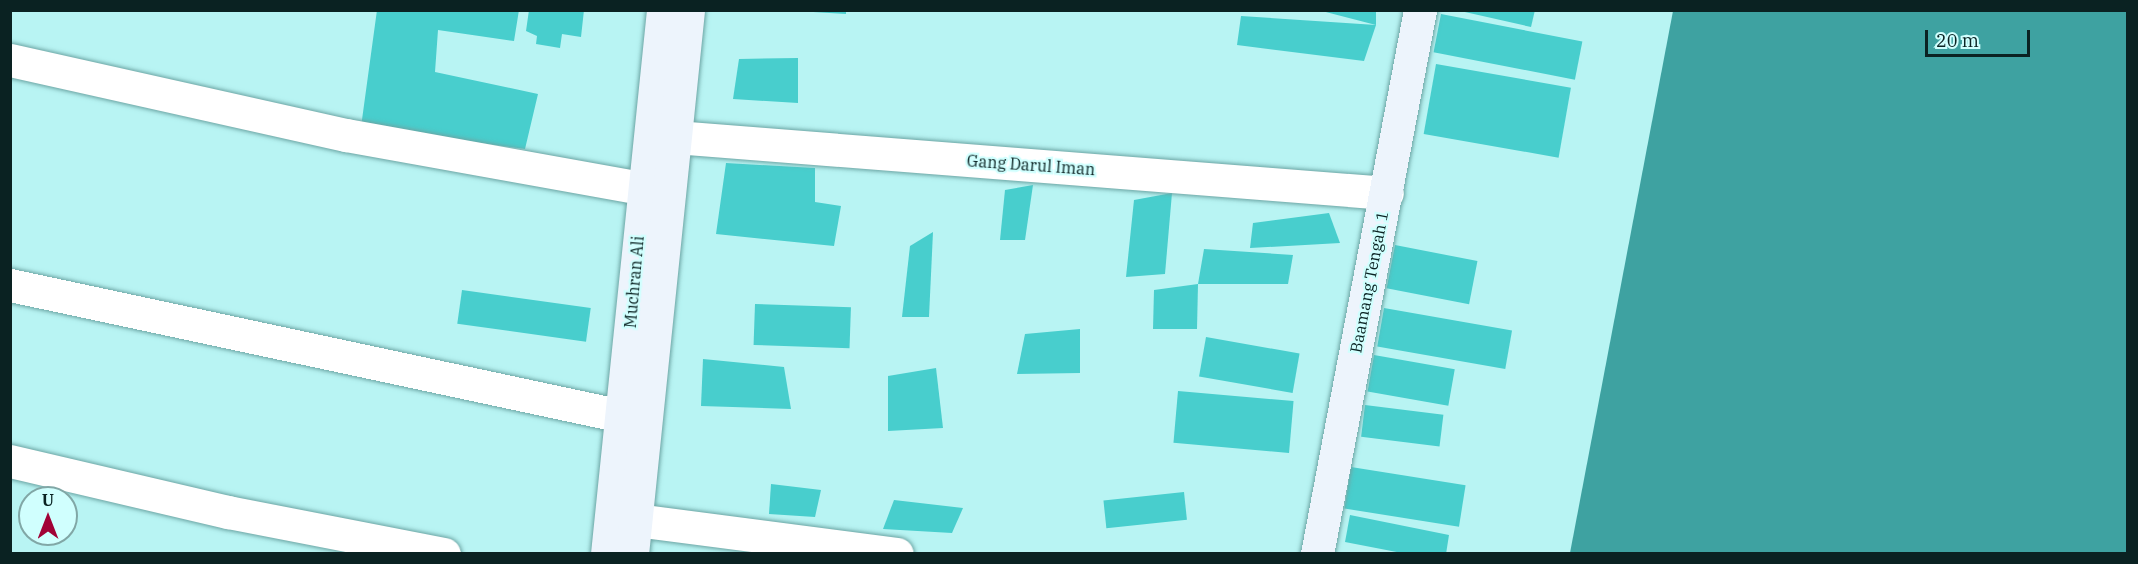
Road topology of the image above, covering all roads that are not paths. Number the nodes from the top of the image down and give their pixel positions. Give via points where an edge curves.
1 (663, 10) edge
2 (688, 10) edge
3 (1420, 10) edge
4 (10, 60) edge
5 (675, 137) junction
6 (656, 190) junction
7 (1387, 193) junction
8 (10, 285) edge
9 (622, 416) junction
10 (10, 461) edge
11 (636, 520) junction
12 (444, 554) edge
13 (607, 554) edge
14 (632, 554) edge
15 (897, 554) edge
16 (1317, 554) edge

1 - 6 street, Muchran Ali
2 - 5 street, Muchran Ali
3 - 7 street, Baamang Tengah 1
4 - 6 street via 346,135
5 - 6 street, Muchran Ali
5 - 7 street, Gang Darul Iman
6 - 9 street, Muchran Ali
6 - 11 street, Muchran Ali
7 - 16 street, Baamang Tengah 1
8 - 9 street
9 - 13 street, Muchran Ali
10 - 12 street via 228,512
11 - 14 street, Muchran Ali
11 - 15 street

